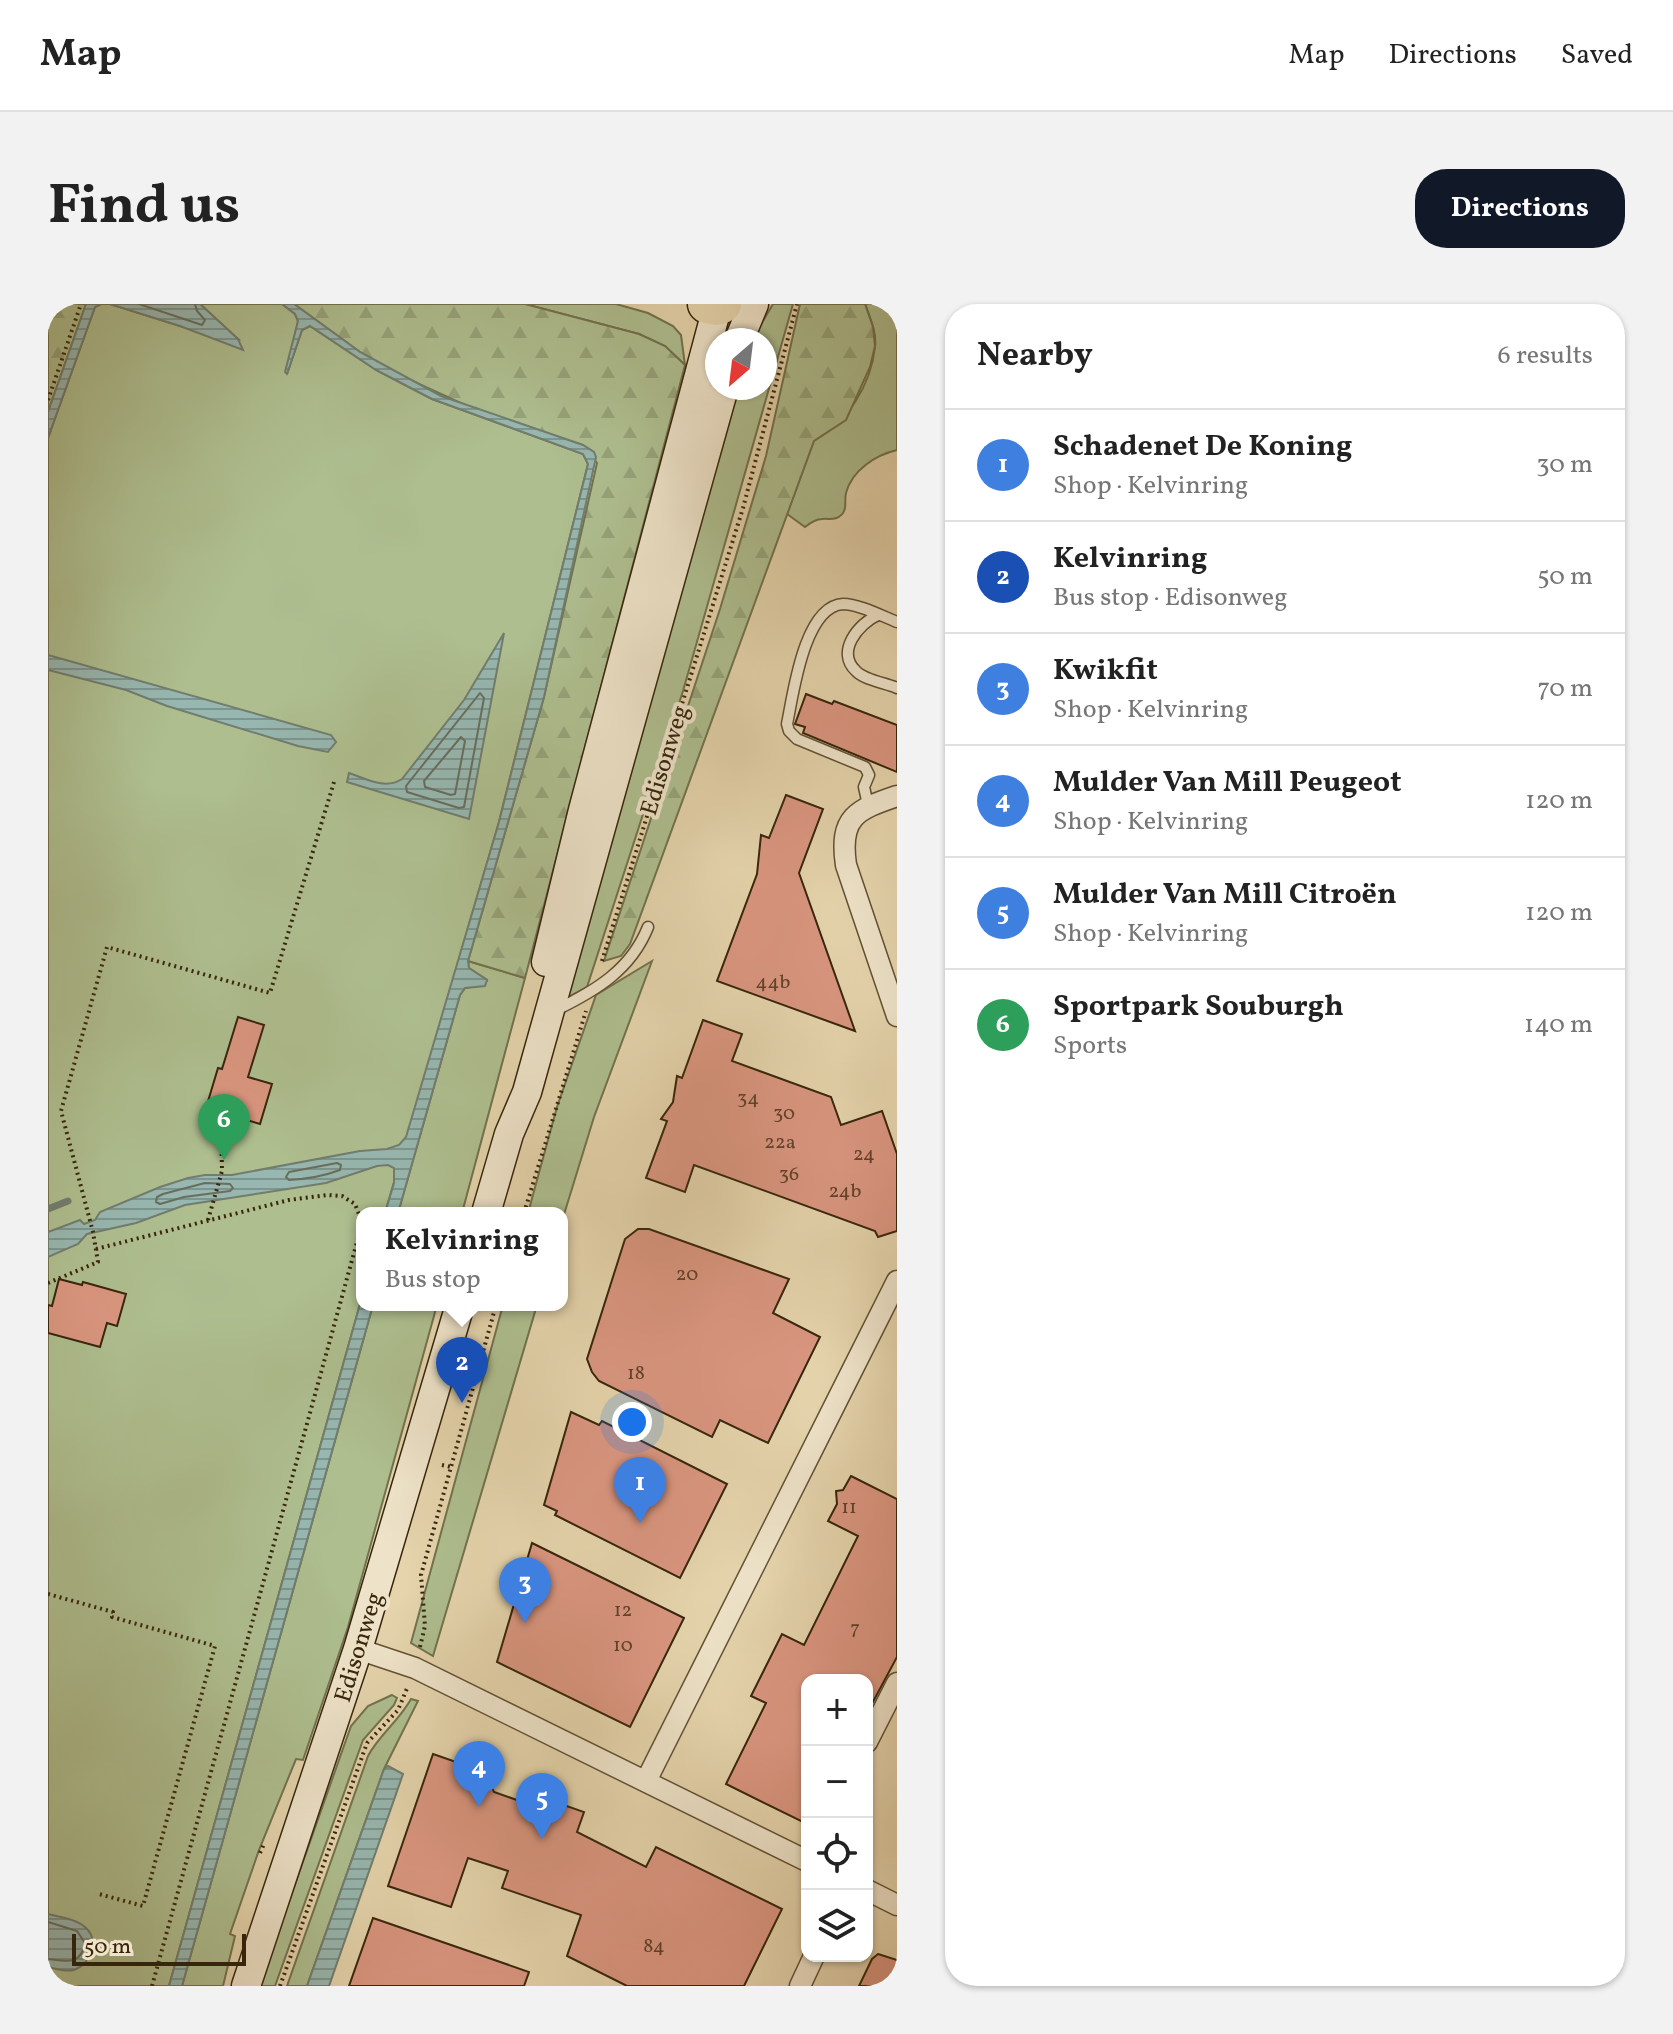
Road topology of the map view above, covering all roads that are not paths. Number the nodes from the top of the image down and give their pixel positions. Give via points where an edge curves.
1 (724, 304) edge
2 (734, 328) edge
3 (721, 400) edge
4 (878, 615) junction
5 (897, 622) edge
6 (897, 688) edge
7 (897, 796) edge
8 (868, 805) junction
9 (648, 927) dead end
10 (550, 1013) junction
11 (897, 1016) edge
12 (509, 1134) junction
13 (488, 1207) edge
14 (897, 1281) edge
15 (458, 1311) edge
16 (358, 1649) junction
17 (897, 1683) edge
18 (873, 1730) edge
19 (646, 1781) junction
20 (801, 1858) edge
21 (873, 1893) edge
22 (897, 1904) edge
23 (811, 1962) edge
24 (246, 1986) edge
25 (800, 1986) edge

1 - 2 street, Edisonweg
1 - 12 street, Edisonweg via 583,810 514,1091
3 - 10 street, Edisonweg
4 - 5 lane
4 - 6 lane via 862,623 852,638 852,665 856,672
4 - 8 lane via 846,604 823,615 808,638 787,724 797,739 865,767
7 - 8 street
8 - 11 street via 854,815 842,840
9 - 10 lane via 631,959 592,992
10 - 12 street, Edisonweg
12 - 13 street, Edisonweg
14 - 19 street
15 - 16 street, Edisonweg
16 - 19 street via 415,1668
16 - 24 street, Edisonweg
17 - 18 street
19 - 20 street
21 - 22 street
23 - 25 street

